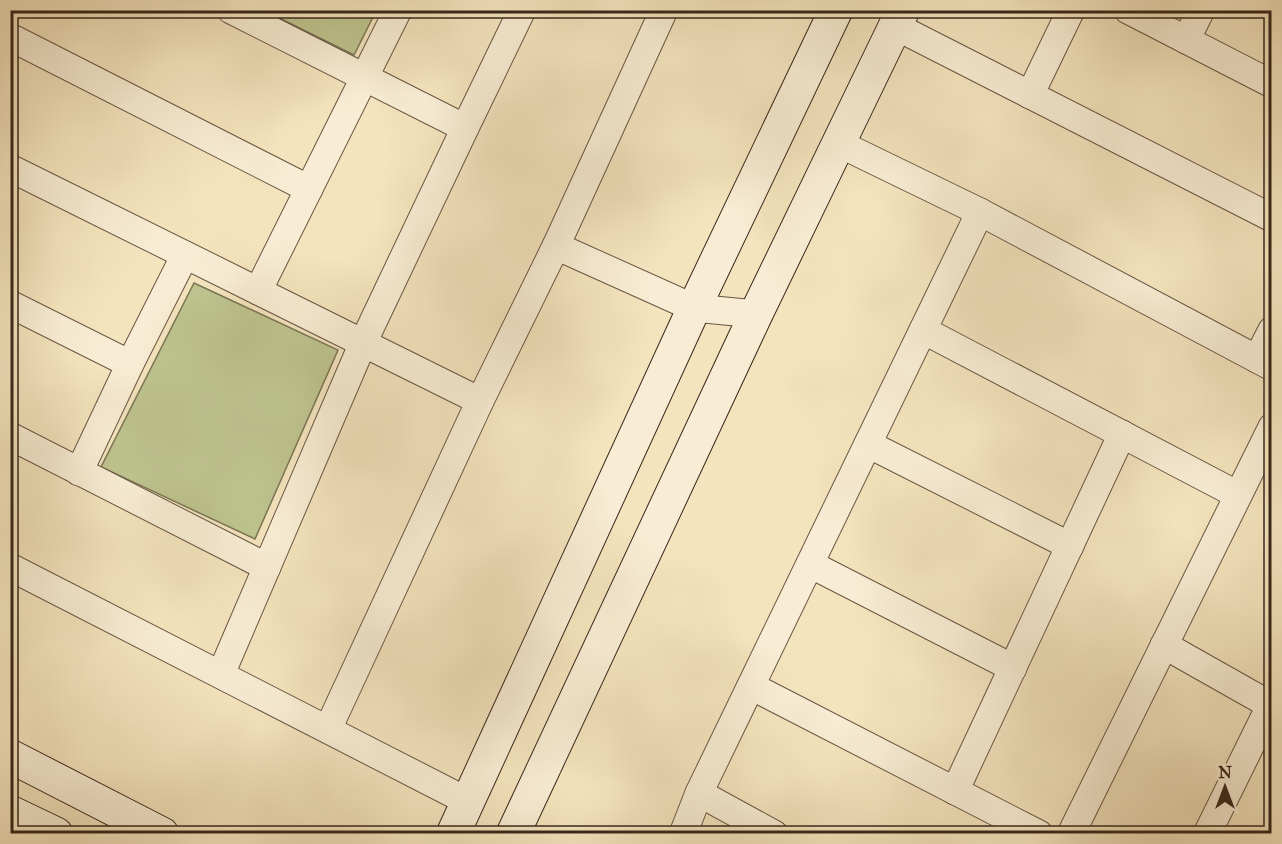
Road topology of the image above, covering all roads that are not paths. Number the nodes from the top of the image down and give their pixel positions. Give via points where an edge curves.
1 (231, 10) edge
2 (398, 10) edge
3 (522, 10) edge
4 (664, 10) edge
5 (836, 10) edge
6 (1071, 10) edge
7 (1128, 10) edge
8 (1201, 10) edge
9 (899, 18) edge
10 (10, 37) edge
11 (1186, 40) junction
12 (365, 78) junction
13 (1272, 84) edge
14 (1030, 95) junction
15 (465, 128) junction
16 (838, 143) junction
17 (10, 168) edge
18 (309, 189) junction
19 (980, 212) junction
20 (1272, 218) edge
21 (556, 246) junction
22 (185, 255) junction
23 (258, 291) junction
24 (10, 304) edge
25 (694, 308) junction
26 (756, 314) junction
27 (922, 330) junction
28 (1272, 330) edge
29 (363, 343) junction
30 (1264, 363) edge
31 (130, 364) junction
32 (480, 401) junction
33 (1272, 427) edge
34 (1122, 434) junction
35 (10, 436) edge
36 (868, 444) junction
37 (79, 471) junction
38 (1238, 495) junction
39 (1070, 546) junction
40 (810, 564) junction
41 (10, 567) edge
42 (267, 567) junction
43 (1164, 645) junction
44 (1013, 668) junction
45 (221, 674) junction
46 (751, 686) junction
47 (1271, 704) edge
48 (328, 729) junction
49 (10, 756) edge
50 (955, 790) junction
51 (699, 793) junction
52 (467, 801) junction
53 (10, 812) edge
54 (56, 834) edge
55 (162, 834) edge
56 (453, 834) edge
57 (513, 834) edge
58 (683, 834) edge
59 (774, 834) edge
60 (1039, 834) edge
61 (1071, 834) edge
62 (1207, 834) edge

1 - 12 street
2 - 12 street
3 - 15 street
4 - 21 street
5 - 25 street
6 - 14 street
7 - 11 street
8 - 11 street
9 - 14 street
9 - 16 street
10 - 18 street
11 - 13 street
12 - 15 street
12 - 18 street
14 - 20 street
15 - 29 street
16 - 19 street
16 - 26 street
17 - 22 street
18 - 23 street
19 - 27 street
19 - 30 street
21 - 25 street
21 - 32 street
22 - 23 street
22 - 31 street
23 - 29 street
24 - 31 street
25 - 26 street
25 - 52 street
26 - 57 street
27 - 34 street
27 - 36 street
28 - 30 street
29 - 32 street
29 - 42 street
31 - 37 street
32 - 48 street
33 - 38 street
34 - 38 street
34 - 39 street
35 - 37 street
36 - 39 street
36 - 40 street
37 - 42 street
38 - 43 street
39 - 44 street
40 - 44 street
40 - 46 street
41 - 45 street
42 - 45 street
43 - 47 street
43 - 61 street
44 - 50 street
45 - 48 street
46 - 50 street
46 - 51 street
47 - 62 street
48 - 52 street
49 - 55 street
50 - 60 street
51 - 58 street
51 - 59 street
52 - 56 street
53 - 54 street

